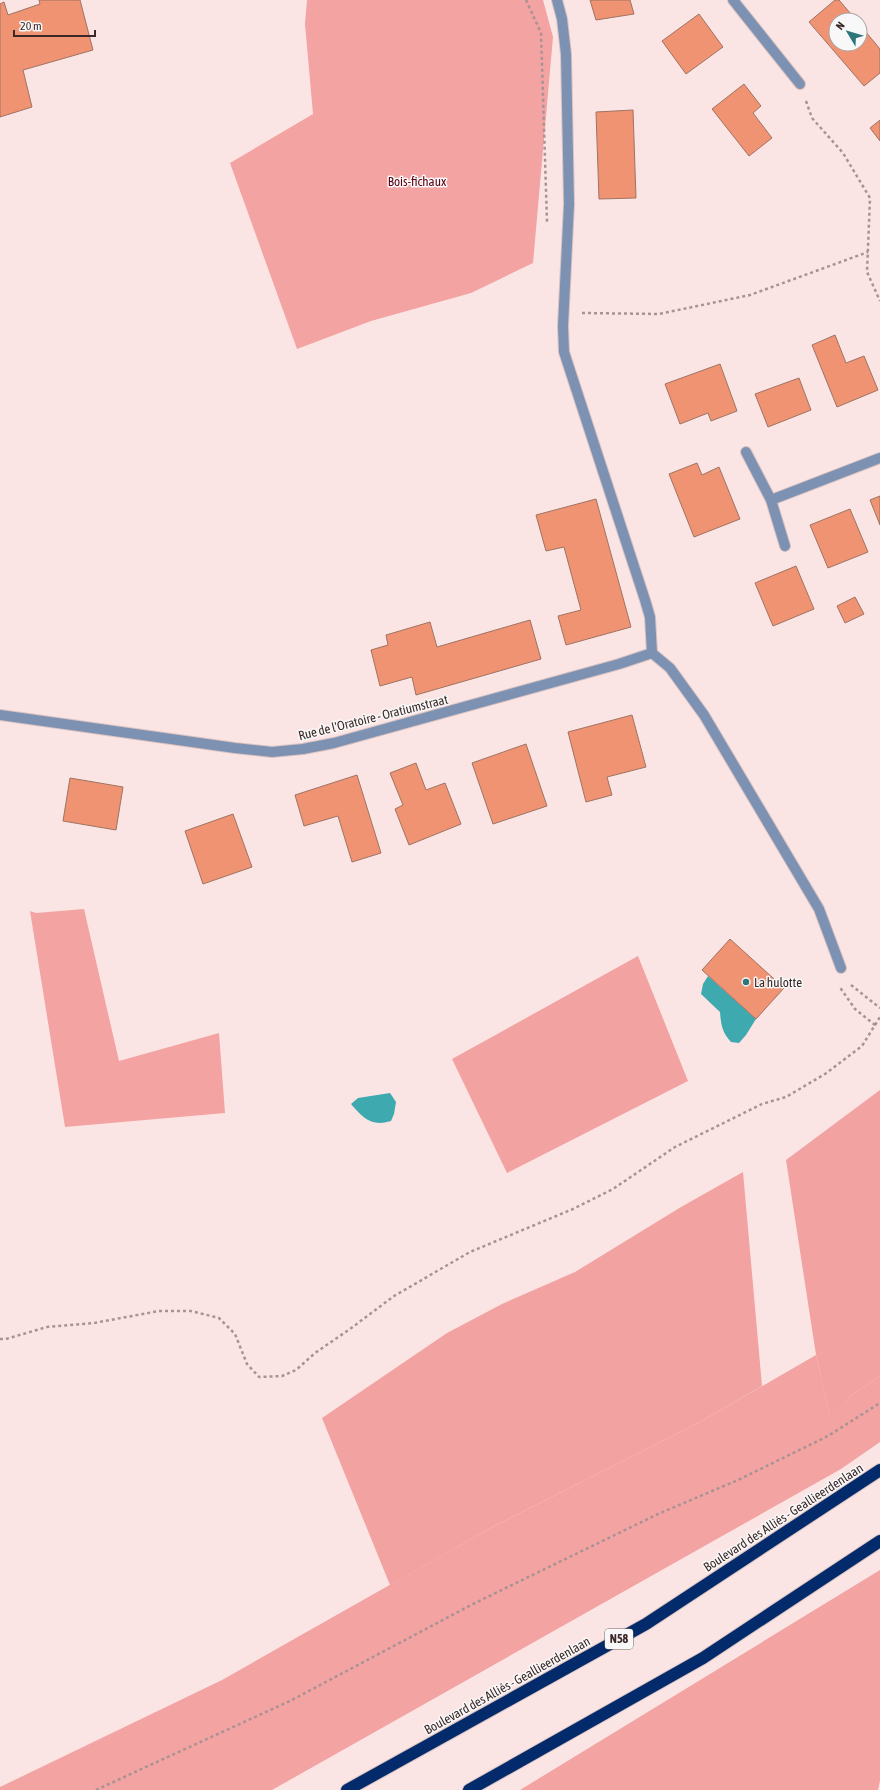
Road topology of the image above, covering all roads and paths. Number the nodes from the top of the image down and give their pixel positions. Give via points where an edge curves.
1 (526, 0) edge
2 (557, 0) edge
3 (733, 0) edge
4 (800, 84) joint
5 (547, 223) dead end
6 (868, 252) junction
7 (880, 301) edge
8 (564, 313) junction
9 (746, 452) dead end
10 (880, 458) edge
11 (771, 500) junction
12 (785, 546) dead end
13 (652, 653) junction
14 (0, 715) edge
15 (841, 968) joint
16 (836, 983) dead end
17 (880, 1008) edge
18 (880, 1017) edge
19 (875, 1025) junction
20 (0, 1340) edge
21 (880, 1402) edge
22 (880, 1470) edge
23 (880, 1541) edge
24 (96, 1790) edge
25 (348, 1790) edge
26 (469, 1790) edge

1 - 5 path via 541,33
2 - 8 street via 566,54 569,188
3 - 4 street
4 - 6 path via 812,118 843,153 870,198
6 - 7 path via 867,272
6 - 8 path via 750,295 659,314
8 - 13 street via 564,352 650,617
9 - 11 street
10 - 11 street
11 - 12 street
13 - 14 street, Rue de l'Oratoire - Oratiumstraat via 334,743 272,752
13 - 15 street via 670,668 704,715 819,909
15 - 17 path via 845,981
16 - 19 path via 855,1009
18 - 19 path
19 - 20 path via 862,1046 825,1074 786,1097 762,1104 675,1147 606,1193 540,1224 470,1252 394,1296 315,1353 296,1370 282,1376 259,1377 247,1364 235,1334 219,1318 191,1311 159,1311 94,1323 47,1327
21 - 24 path via 828,1436 738,1480 658,1514 487,1598 290,1701
22 - 25 highway, Boulevard des Alliés - Geallieerdenlaan / N58 via 646,1624
23 - 26 highway via 703,1658

